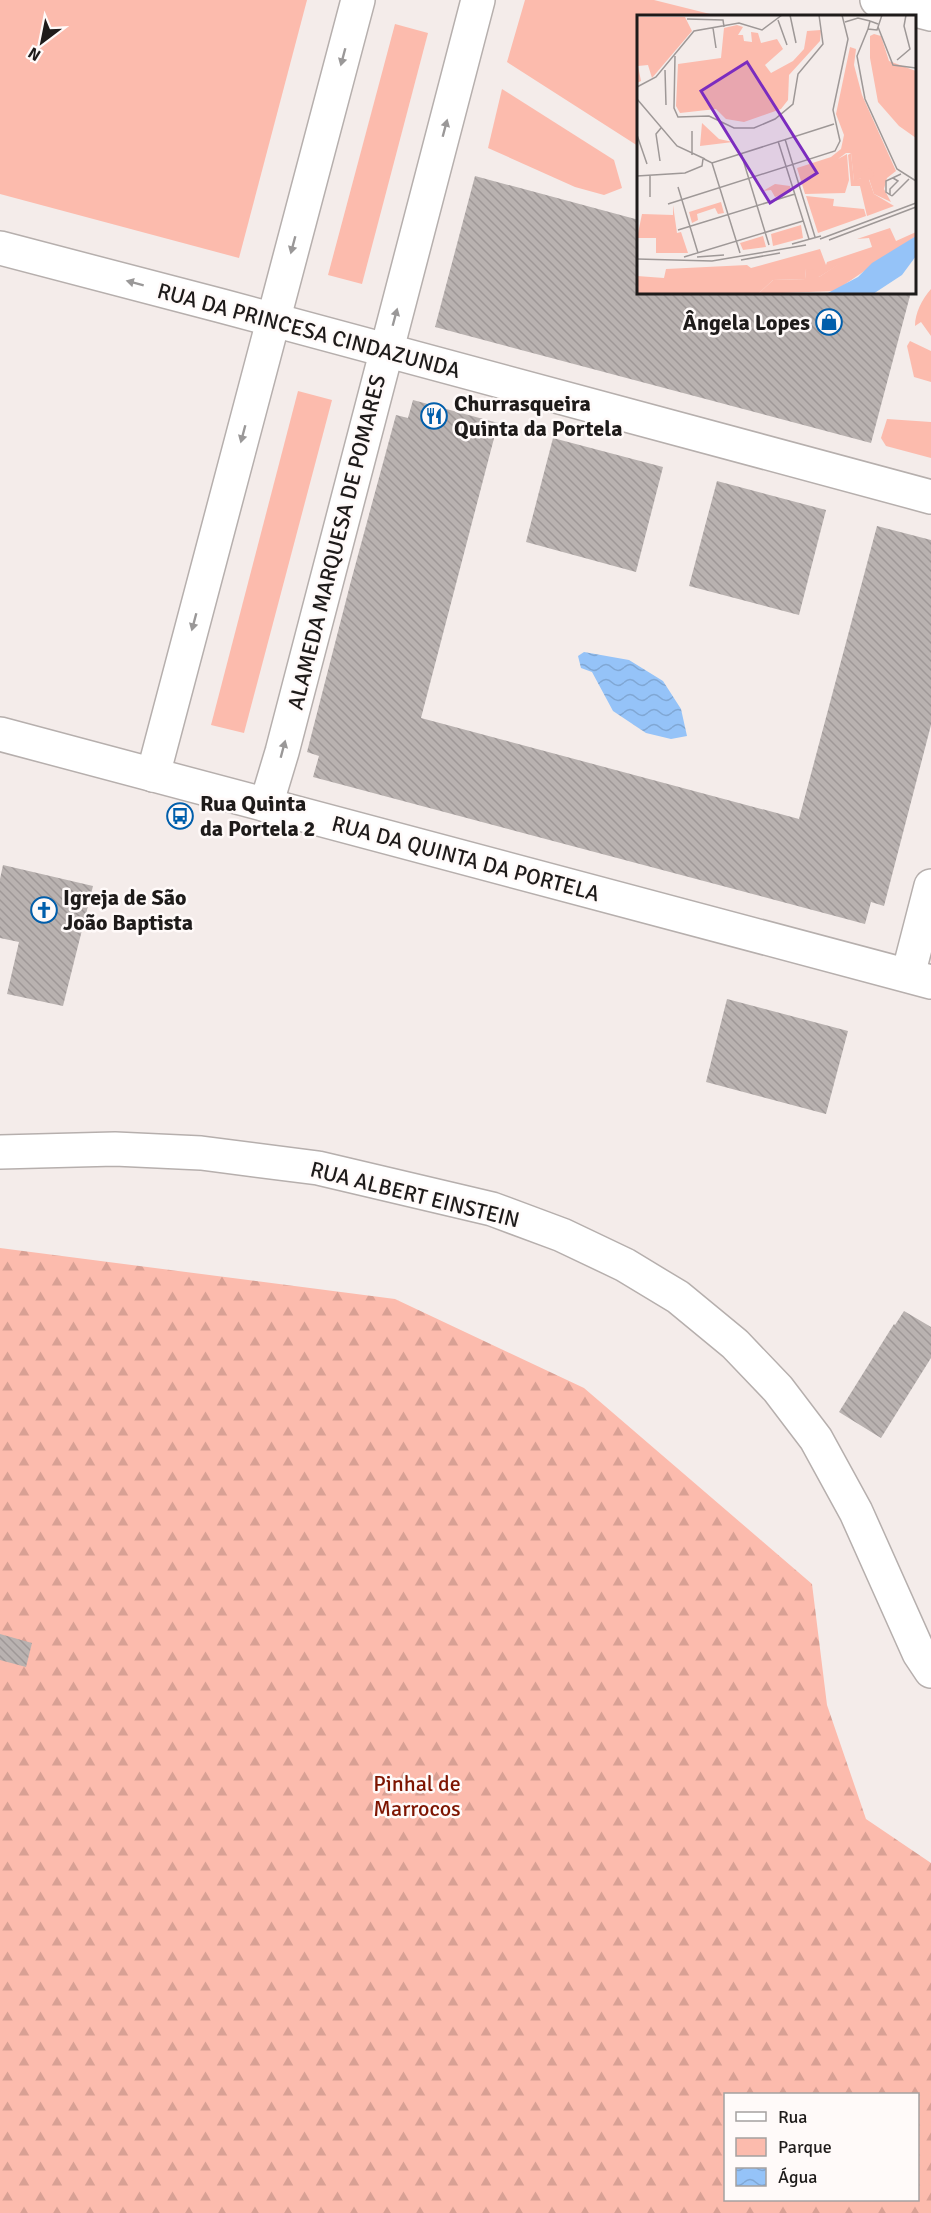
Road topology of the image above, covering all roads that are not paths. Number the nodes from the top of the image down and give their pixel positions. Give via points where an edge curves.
1 (358, 0) edge
2 (478, 0) edge
3 (877, 0) edge
4 (931, 15) edge
5 (0, 248) edge
6 (273, 321) junction
7 (386, 351) junction
8 (931, 497) edge
9 (0, 734) edge
10 (153, 775) junction
11 (266, 805) junction
12 (931, 886) edge
13 (920, 979) edge
14 (0, 1152) edge
15 (931, 1671) edge

1 -> 6 street
7 -> 2 street, ALAMEDA MARQUESA DE POMARES
3 - 4 street
6 -> 5 street, RUA DA PRINCESA CINDAZUNDA
6 - 7 street, RUA DA PRINCESA CINDAZUNDA
6 -> 10 street
7 - 8 street, RUA DA PRINCESA CINDAZUNDA
11 -> 7 street, ALAMEDA MARQUESA DE POMARES
9 - 10 street, RUA DA QUINTA DA PORTELA
10 - 11 street, RUA DA QUINTA DA PORTELA
11 - 13 street, RUA DA QUINTA DA PORTELA
12 - 13 street
14 - 15 street, RUA ALBERT EINSTEIN via 115,1149 201,1153 318,1168 492,1209 562,1235 625,1265 678,1297 735,1344 778,1389 810,1431 856,1512 919,1653

